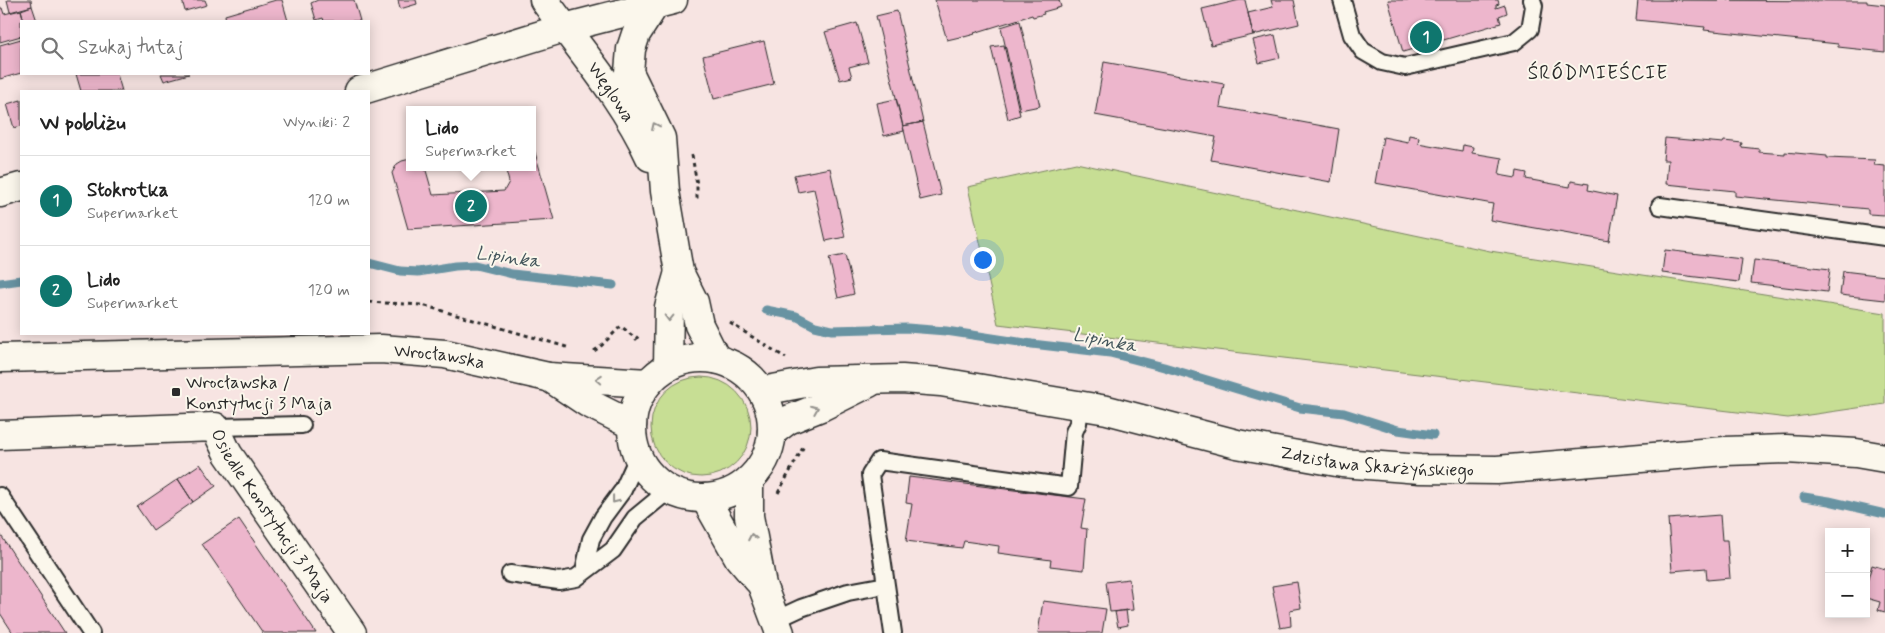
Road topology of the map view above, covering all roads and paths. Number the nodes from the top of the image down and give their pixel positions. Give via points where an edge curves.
1 (544, 0) edge
2 (1342, 0) edge
3 (1532, 0) edge
4 (663, 3) edge
5 (564, 28) junction
6 (362, 90) edge
7 (692, 153) dead end
8 (20, 187) edge
9 (664, 191) junction
10 (0, 193) edge
11 (696, 204) dead end
12 (1660, 206) dead end
13 (1885, 237) edge
14 (679, 272) junction
15 (370, 302) edge
16 (697, 317) junction
17 (668, 322) junction
18 (575, 350) dead end
19 (584, 352) dead end
20 (0, 358) edge
21 (716, 359) junction
22 (658, 375) junction
23 (548, 377) junction
24 (874, 380) junction
25 (800, 384) junction
26 (762, 390) junction
27 (1080, 406) junction
28 (808, 412) junction
29 (632, 425) junction
30 (215, 426) junction
31 (302, 426) dead end
32 (772, 432) junction
33 (0, 435) edge
34 (638, 458) junction
35 (1885, 458) edge
36 (749, 480) junction
37 (669, 490) junction
38 (0, 496) edge
39 (705, 498) junction
40 (774, 501) dead end
41 (584, 570) junction
42 (510, 574) dead end
43 (762, 585) junction
44 (886, 585) junction
45 (778, 626) edge
46 (91, 633) edge
47 (352, 633) edge
48 (893, 633) edge

1 - 5 street, Węglowa
2 - 3 lane via 1352,35 1363,51 1382,62 1405,67 1514,42 1530,29
4 - 5 street
9 -> 4 street, Węglowa via 661,138 629,72 636,34
5 - 6 street
5 - 9 street, Węglowa via 593,64 638,132
7 - 11 path
8 - 10 street
9 - 14 street, Węglowa
12 - 13 lane
14 - 16 street, Węglowa via 694,302
14 -> 17 street, Węglowa
15 - 18 path via 422,305 445,310
16 - 21 street, Węglowa
16 - 25 path via 720,317 790,361 796,368
17 - 19 path via 646,327 636,339 621,326 600,347
17 - 22 street, Węglowa
20 - 23 street, Wrocławska via 381,349 444,354
21 - 22 street via 683,360
21 - 26 street via 734,365
22 -> 23 street, Wrocławska
22 - 29 street via 636,403
23 - 29 street, Wrocławska via 588,403
24 - 25 street, Zdzisława Skarżyńskiego
24 - 27 street, Zdzisława Skarżyńskiego via 941,382
28 -> 24 street, Zdzisława Skarżyńskiego
25 - 26 street, Zdzisława Skarżyńskiego
26 - 32 street via 770,411
27 - 35 street, Zdzisława Skarżyńskiego via 1237,444 1342,462 1420,469 1497,470 1786,449
27 - 44 lane via 1068,487 879,461 870,475
28 - 32 street, Zdzisława Skarżyńskiego via 788,420
28 - 40 path via 811,432
29 - 34 street
30 - 31 lane
30 - 33 street, Osiedle Konstytucji 3 Maja
30 - 47 street, Osiedle Konstytucji 3 Maja via 228,454
32 - 36 street via 769,450 761,467
34 - 37 street via 651,476
34 -> 41 lane via 623,490 603,516 591,539
36 - 39 street via 728,493
43 -> 36 street via 749,516
37 - 39 street via 687,497
37 - 41 lane via 635,518 613,550
38 - 46 lane
39 - 43 street via 739,558
41 - 42 lane via 576,578 559,581
43 - 45 street
44 - 45 lane via 848,592 801,608
44 - 48 lane

